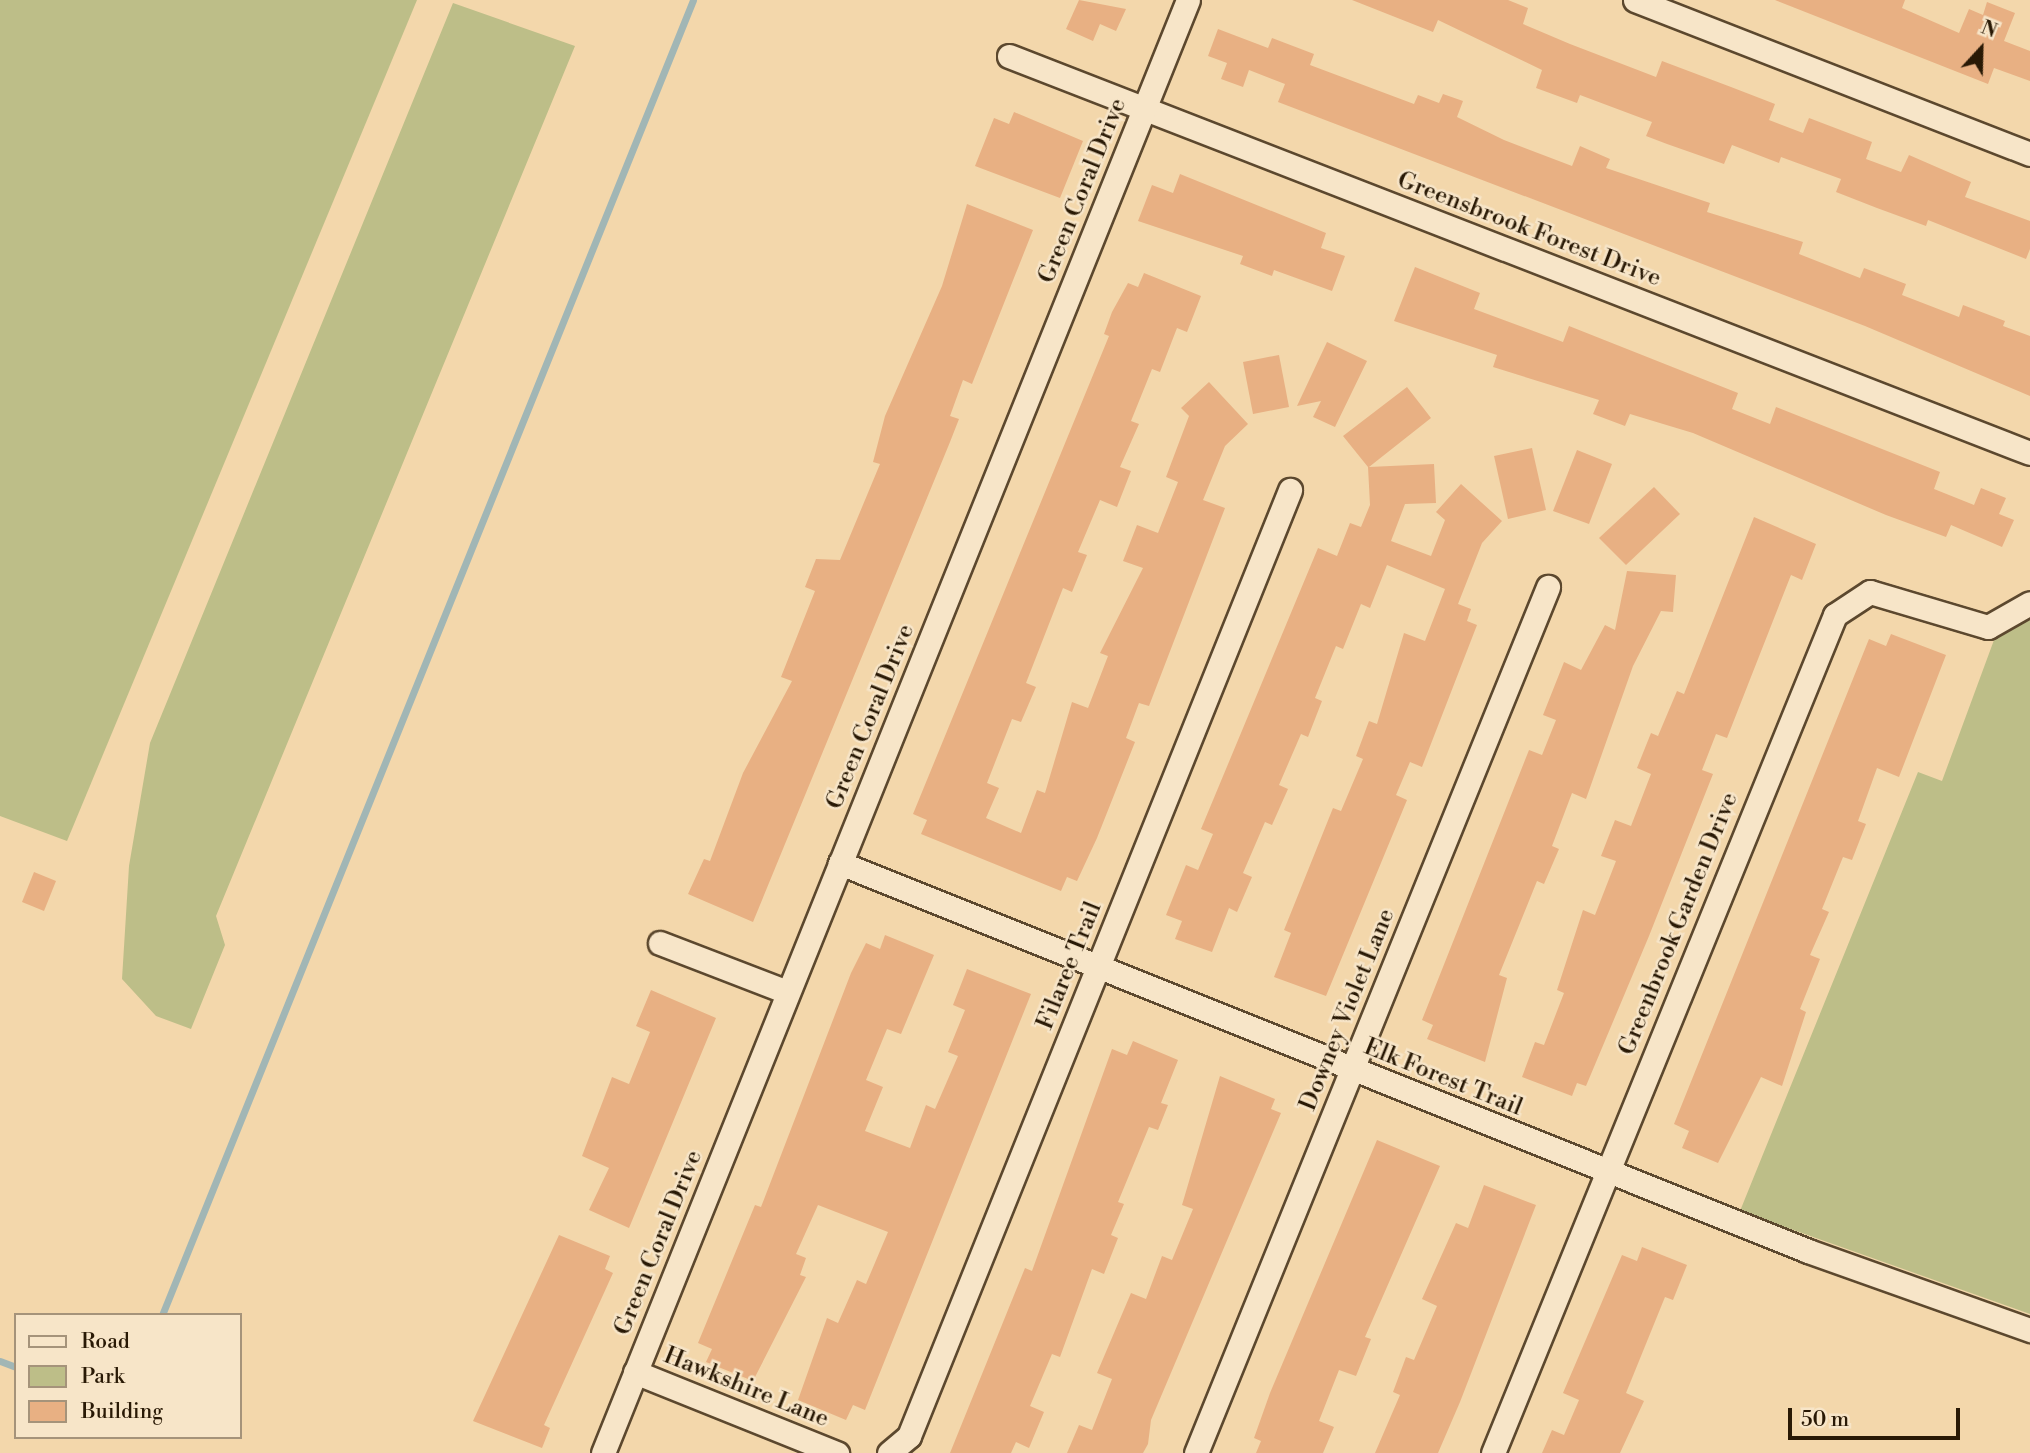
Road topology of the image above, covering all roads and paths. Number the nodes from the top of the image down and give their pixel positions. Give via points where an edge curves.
1 (1188, 0) edge
2 (1635, 0) edge
3 (1009, 56) dead end
4 (1144, 108) junction
5 (2030, 154) edge
6 (2030, 453) edge
7 (1290, 490) dead end
8 (1548, 587) dead end
9 (2030, 603) edge
10 (840, 863) junction
11 (660, 943) dead end
12 (1098, 965) junction
13 (787, 992) junction
14 (1352, 1070) junction
15 (1607, 1171) junction
16 (2030, 1330) edge
17 (635, 1373) junction
18 (603, 1453) edge
19 (837, 1453) edge
20 (889, 1453) edge
21 (1196, 1453) edge
22 (1493, 1453) edge

1 - 4 street, Green Coral Drive
2 - 5 street
3 - 4 street, Greensbrook Forest Drive
4 - 6 street, Greensbrook Forest Drive
4 - 10 street, Green Coral Drive
7 - 12 street, Filaree Trail
8 - 14 street, Downey Violet Lane
9 - 15 street, Greenbrook Garden Drive via 1988,627 1870,592 1835,615
10 - 12 street, Elk Forest Trail
10 - 13 street, Green Coral Drive
11 - 13 street
12 - 14 street, Elk Forest Trail
12 - 20 street, Filaree Trail via 909,1436
13 - 17 street, Green Coral Drive
14 - 15 street, Elk Forest Trail
14 - 21 street, Downey Violet Lane
15 - 16 street, Elk Forest Trail
15 - 22 street, Greenbrook Garden Drive
17 - 18 street, Green Coral Drive
17 - 19 street, Hawkshire Lane

